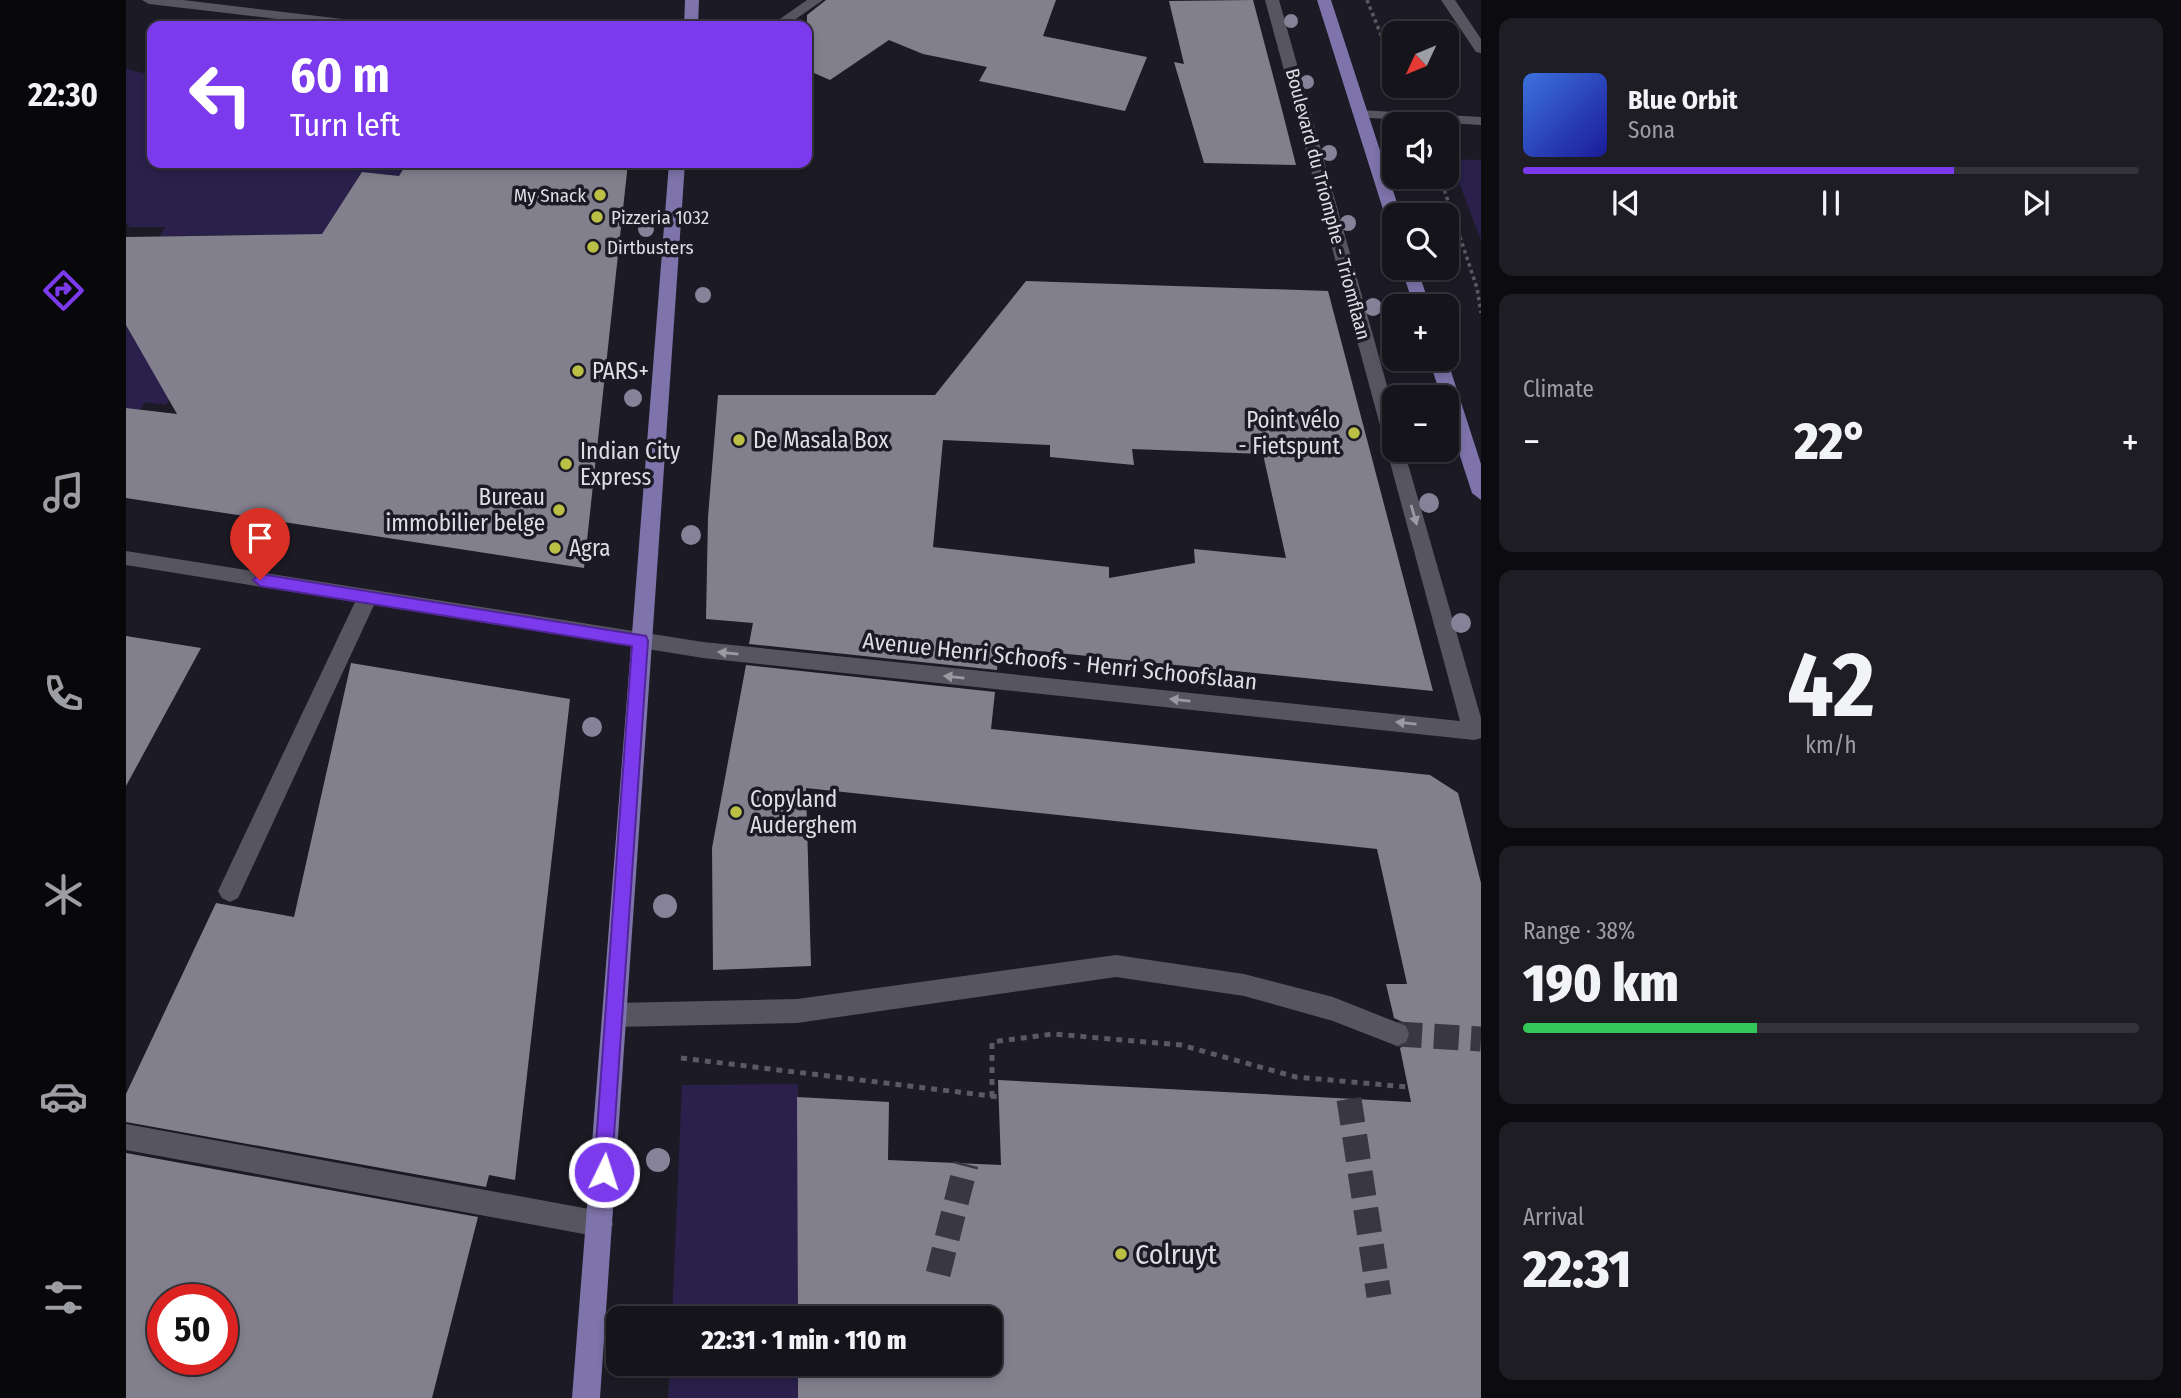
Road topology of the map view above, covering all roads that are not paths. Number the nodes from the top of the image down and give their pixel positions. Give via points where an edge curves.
1 (149, 0) edge
2 (692, 0) edge
3 (816, 0) edge
4 (1272, 0) edge
5 (1324, 0) edge
6 (1448, 0) edge
7 (326, 21) edge
8 (691, 21) edge
9 (784, 21) edge
10 (1481, 49) edge
11 (1360, 114) junction
12 (1481, 121) edge
13 (677, 168) edge
14 (1389, 203) edge
15 (1442, 371) edge
16 (1382, 402) edge
17 (1399, 462) edge
18 (1481, 493) edge
19 (126, 558) edge
20 (368, 597) junction
21 (640, 641) junction
22 (1474, 730) joint
23 (230, 891) dead end
24 (616, 1015) junction
25 (1397, 1034) tunnel mouth
26 (126, 1137) edge
27 (600, 1224) junction
28 (586, 1398) edge

1 - 7 street
2 - 8 main road
3 - 9 street
4 - 16 street, Boulevard du Triomphe - Triomflaan
5 - 11 main road
6 - 10 street
11 - 12 street
11 - 14 main road
13 - 21 main road
15 - 18 main road
17 -> 22 street, Boulevard du Triomphe - Triomflaan
19 - 20 street, Avenue Henri Schoofs - Henri Schoofslaan
20 - 21 street, Avenue Henri Schoofs - Henri Schoofslaan
20 - 23 street
22 -> 21 street, Avenue Henri Schoofs - Henri Schoofslaan
21 - 24 main road
24 - 25 street via 797,1011 1115,966 1244,985 1334,1009
24 - 27 main road
26 - 27 street
27 - 28 main road

